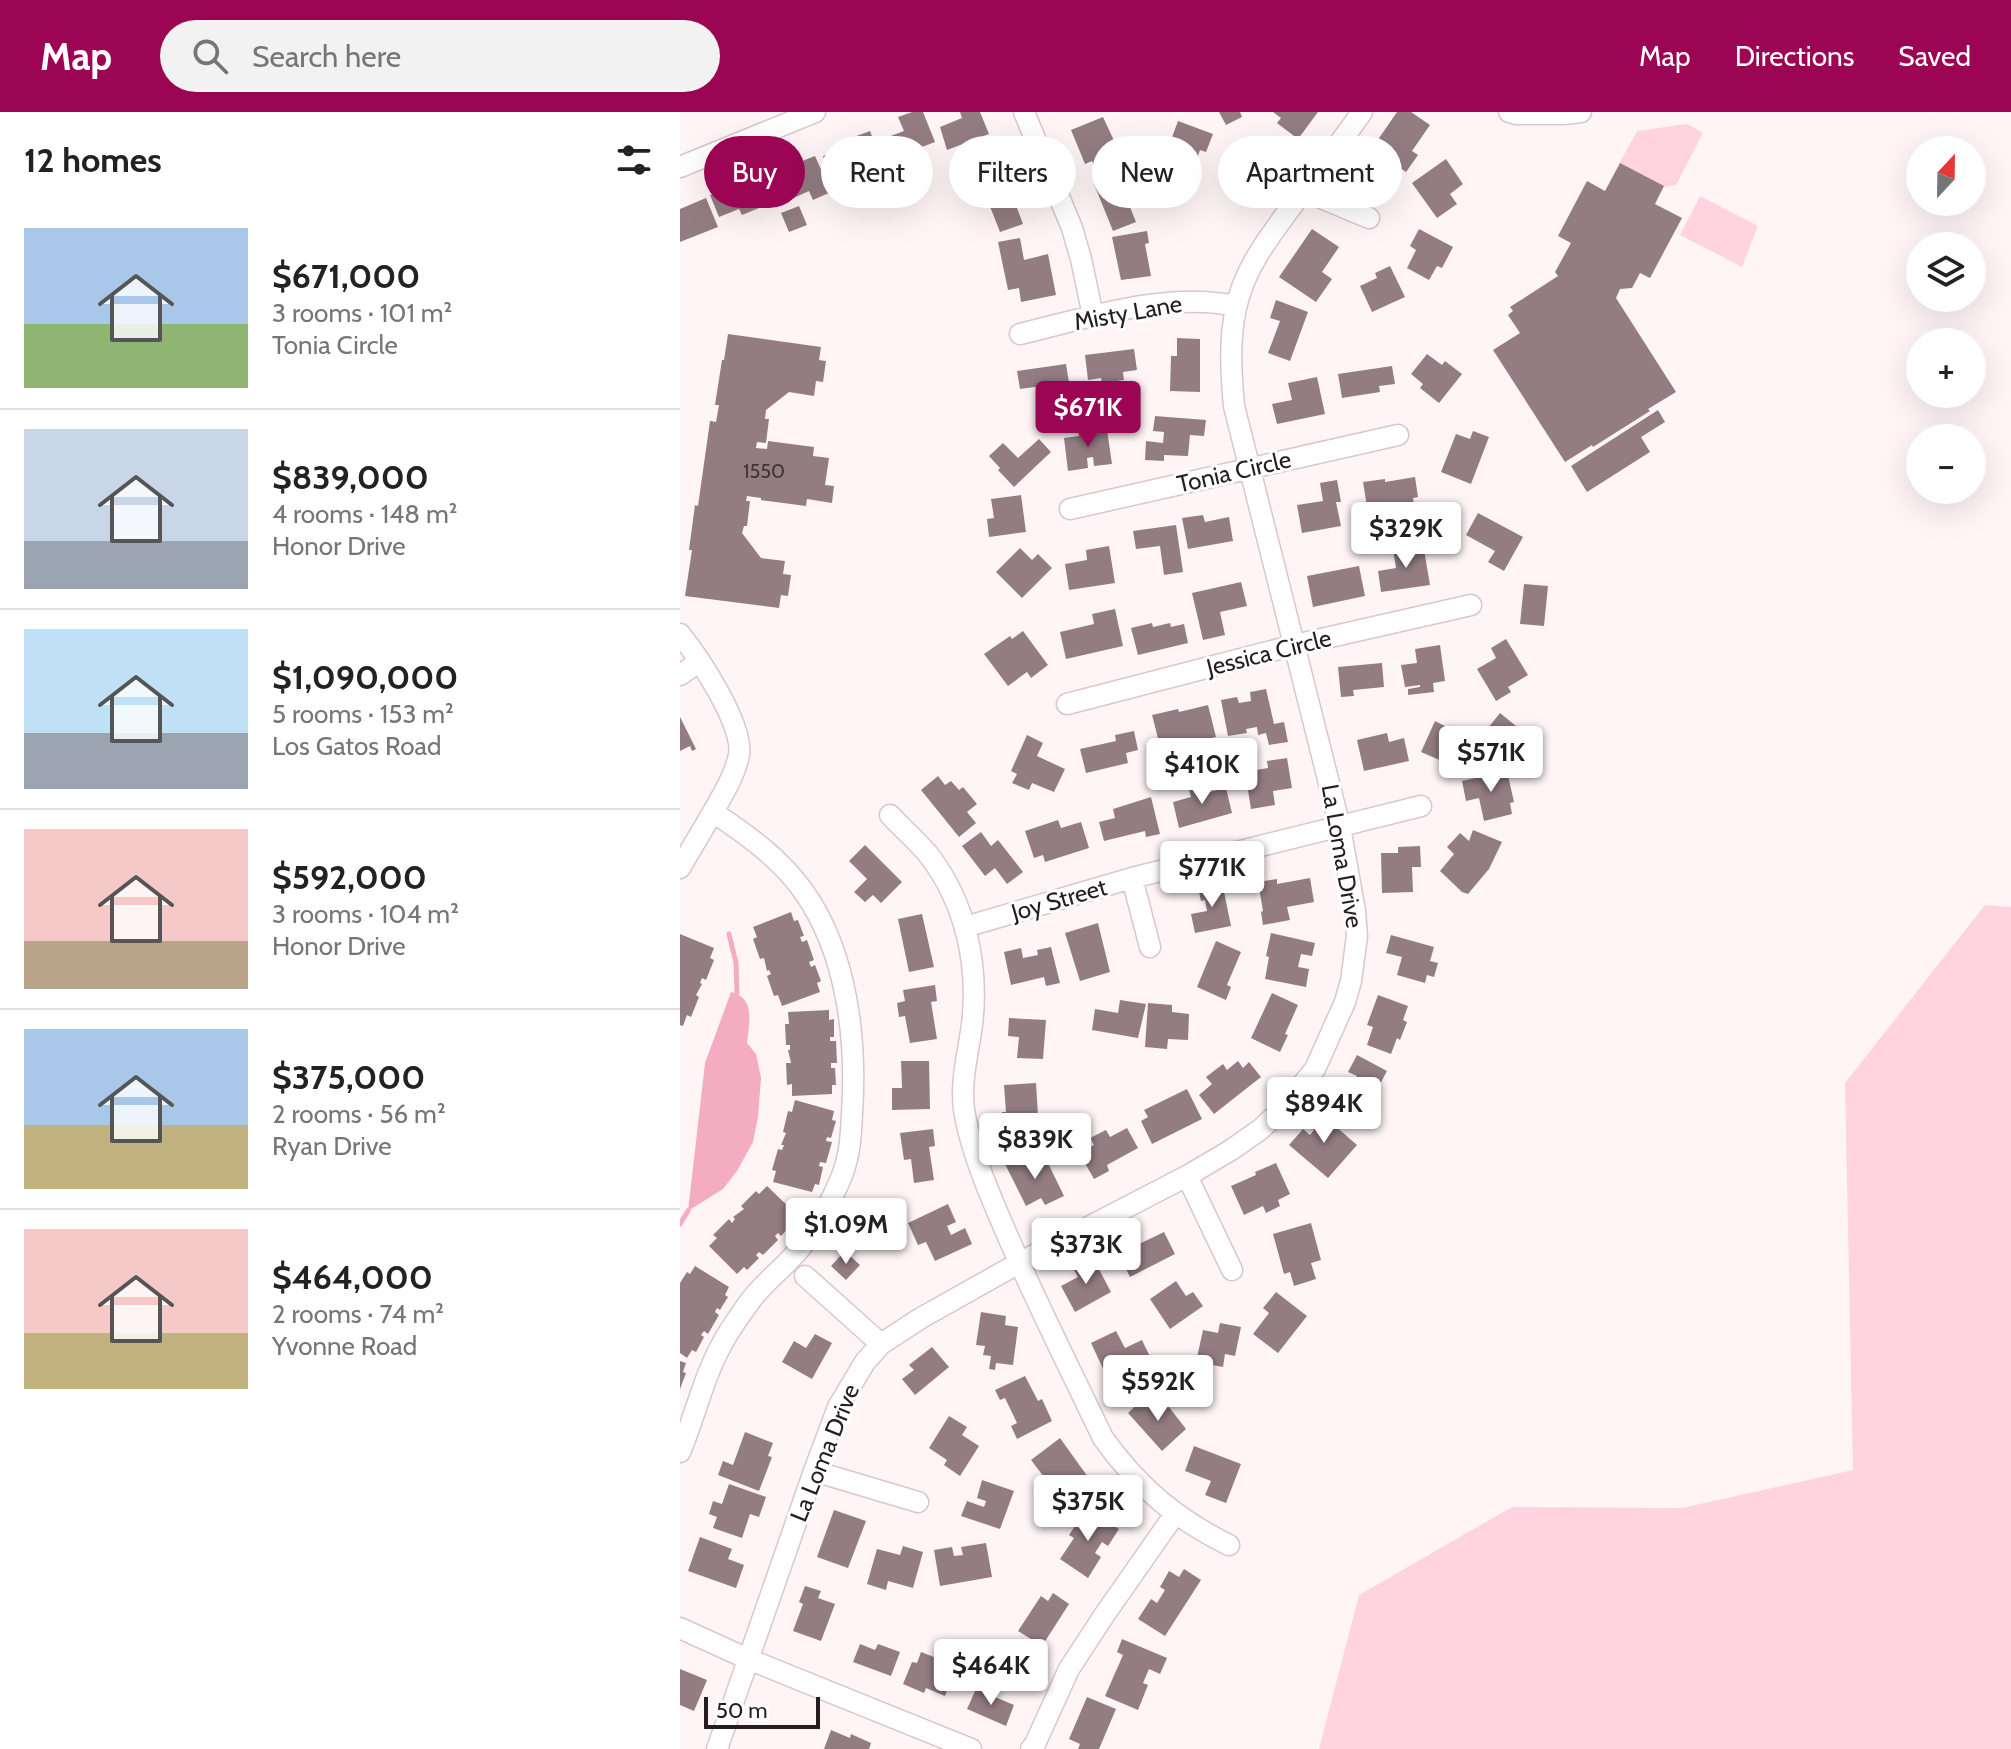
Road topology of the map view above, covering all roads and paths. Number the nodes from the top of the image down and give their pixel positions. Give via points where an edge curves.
1 (815, 112) edge
2 (1024, 112) edge
3 (1362, 112) edge
4 (1509, 112) edge
5 (1581, 112) edge
6 (1344, 136) edge
7 (680, 167) edge
8 (1291, 208) edge
9 (1345, 208) edge
10 (1369, 218) dead end
11 (1236, 306) junction
12 (1093, 316) junction
13 (1020, 334) dead end
14 (1398, 435) dead end
15 (1251, 468) junction
16 (1070, 509) dead end
17 (1471, 605) dead end
18 (680, 634) edge
19 (1295, 645) junction
20 (699, 662) junction
21 (680, 675) edge
22 (1067, 704) dead end
23 (1421, 806) dead end
24 (713, 812) junction
25 (890, 815) dead end
26 (1340, 827) junction
27 (680, 868) edge
28 (1132, 878) junction
29 (965, 927) junction
30 (1150, 947) dead end
31 (1187, 1176) junction
32 (1019, 1263) junction
33 (1232, 1270) dead end
34 (805, 1276) dead end
35 (881, 1344) junction
36 (680, 1452) edge
37 (814, 1471) junction
38 (918, 1502) dead end
39 (1175, 1514) junction
40 (1229, 1545) dead end
41 (680, 1628) edge
42 (748, 1659) junction
43 (717, 1749) edge
44 (971, 1749) edge
45 (1031, 1749) edge

1 - 7 street
2 - 12 street via 1072,228
3 - 6 street, La Loma Drive
4 - 5 street
8 - 11 street, La Loma Drive via 1261,249
9 - 10 street
11 - 12 street, Misty Lane via 1215,301 1157,304
11 - 15 street, La Loma Drive via 1231,344 1234,406
12 - 13 street, Misty Lane
14 - 15 street, Tonia Circle
15 - 16 street, Tonia Circle
15 - 19 street, La Loma Drive
17 - 19 street, Jessica Circle
18 - 20 street
19 - 22 street, Jessica Circle
19 - 26 street, La Loma Drive
20 - 21 street
20 - 24 street via 730,716 739,747
23 - 26 street, Joy Street
24 - 27 street
24 - 36 street via 792,876 823,924 849,1011 852,1129 846,1163 822,1216 801,1247 751,1299 721,1345
25 - 29 street via 934,864
26 - 28 street, Joy Street
26 - 31 street, La Loma Drive via 1357,936 1351,981 1335,1027 1315,1069 1282,1109 1261,1129
28 - 29 street, Joy Street
28 - 30 street
29 - 32 street via 974,973 964,1113 980,1172
31 - 32 street, La Loma Drive
31 - 33 street
32 - 35 street, La Loma Drive
32 - 39 street via 1103,1438 1137,1480
34 - 35 street
35 - 37 street, La Loma Drive via 838,1407
37 - 38 street
37 - 42 street, La Loma Drive
39 - 40 street
39 - 45 street via 1069,1669
41 - 42 street
42 - 43 street, La Loma Drive
42 - 44 street

